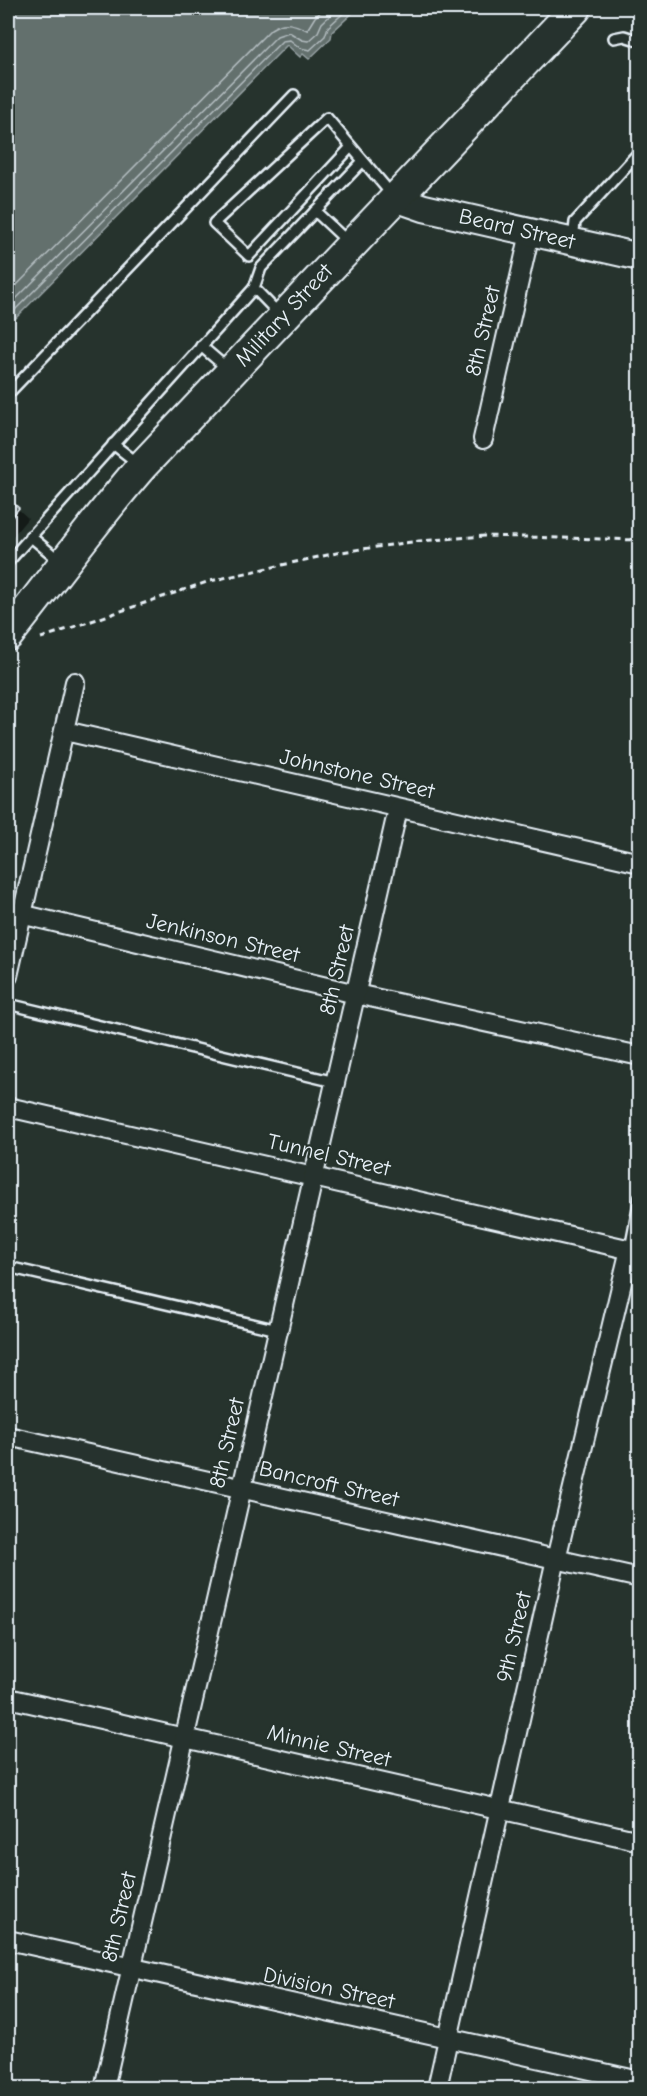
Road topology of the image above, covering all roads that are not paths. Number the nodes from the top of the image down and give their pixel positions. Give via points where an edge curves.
1 (576, 8) edge
2 (614, 38) dead end
3 (639, 42) edge
4 (294, 95) dead end
5 (351, 147) junction
6 (639, 151) edge
7 (363, 161) junction
8 (395, 198) junction
9 (315, 211) junction
10 (530, 233) junction
11 (572, 242) junction
12 (351, 244) junction
13 (639, 257) edge
14 (254, 288) junction
15 (282, 317) junction
16 (201, 346) junction
17 (230, 372) junction
18 (8, 394) edge
19 (483, 439) dead end
20 (113, 444) junction
21 (142, 466) junction
22 (30, 536) junction
23 (8, 562) edge
24 (64, 564) junction
25 (8, 635) edge
26 (75, 682) dead end
27 (65, 731) junction
28 (398, 809) junction
29 (639, 863) edge
30 (15, 913) edge
31 (8, 976) edge
32 (356, 994) junction
33 (8, 1004) edge
34 (639, 1056) edge
35 (335, 1082) junction
36 (8, 1107) edge
37 (313, 1176) junction
38 (639, 1197) edge
39 (635, 1251) edge
40 (8, 1268) edge
41 (278, 1330) junction
42 (8, 1436) edge
43 (241, 1489) junction
44 (556, 1559) junction
45 (639, 1578) edge
46 (8, 1698) edge
47 (184, 1738) junction
48 (500, 1809) junction
49 (639, 1841) edge
50 (8, 1941) edge
51 (132, 1969) junction
52 (448, 2039) junction
53 (639, 2081) edge
54 (105, 2086) edge
55 (126, 2088) edge
56 (437, 2088) edge

1 - 8 main road, Military Street
2 - 3 lane via 624,36
4 - 18 lane
5 - 5 lane via 327,118 214,223 249,256
5 - 7 lane
6 - 11 lane via 575,222
7 - 8 lane
7 - 9 lane
8 - 10 street, Beard Street
8 - 12 main road, Military Street
9 - 12 lane
9 - 14 lane via 261,268
10 - 11 street, Beard Street
10 - 19 street, 8th Street
11 - 13 street, Beard Street
12 - 15 main road, Military Street
14 - 15 lane
14 - 16 lane
15 - 17 main road, Military Street
16 - 17 lane
16 - 20 lane
17 - 21 main road, Military Street
20 - 21 lane
20 - 22 lane
21 - 24 main road, Military Street
22 - 23 lane
22 - 24 lane
24 - 25 main road, Military Street
26 - 27 street
27 - 28 street, Johnstone Street
27 - 30 street
28 - 29 street, Johnstone Street
28 - 32 street, 8th Street
30 - 31 street
30 - 32 street, Jenkinson Street
32 - 34 street, Jenkinson Street
32 - 35 street, 8th Street
33 - 35 lane
35 - 37 street, 8th Street
36 - 37 street, Tunnel Street
37 - 39 street, Tunnel Street
37 - 41 street, 8th Street
38 - 39 lane, 9th Street
39 - 44 street, 9th Street
40 - 41 lane
41 - 43 street, 8th Street
42 - 43 street, Bancroft Street
43 - 44 street, Bancroft Street
43 - 47 street, 8th Street
44 - 45 street, Bancroft Street
44 - 48 street, 9th Street
46 - 47 street, Minnie Street
47 - 48 street, Minnie Street
47 - 51 street, 8th Street
48 - 49 street, Minnie Street
48 - 52 street, 9th Street
50 - 51 street, Division Street
51 - 52 street, Division Street
51 - 54 street, 8th Street
52 - 53 street, Division Street
52 - 56 street, 9th Street
54 - 55 lane

